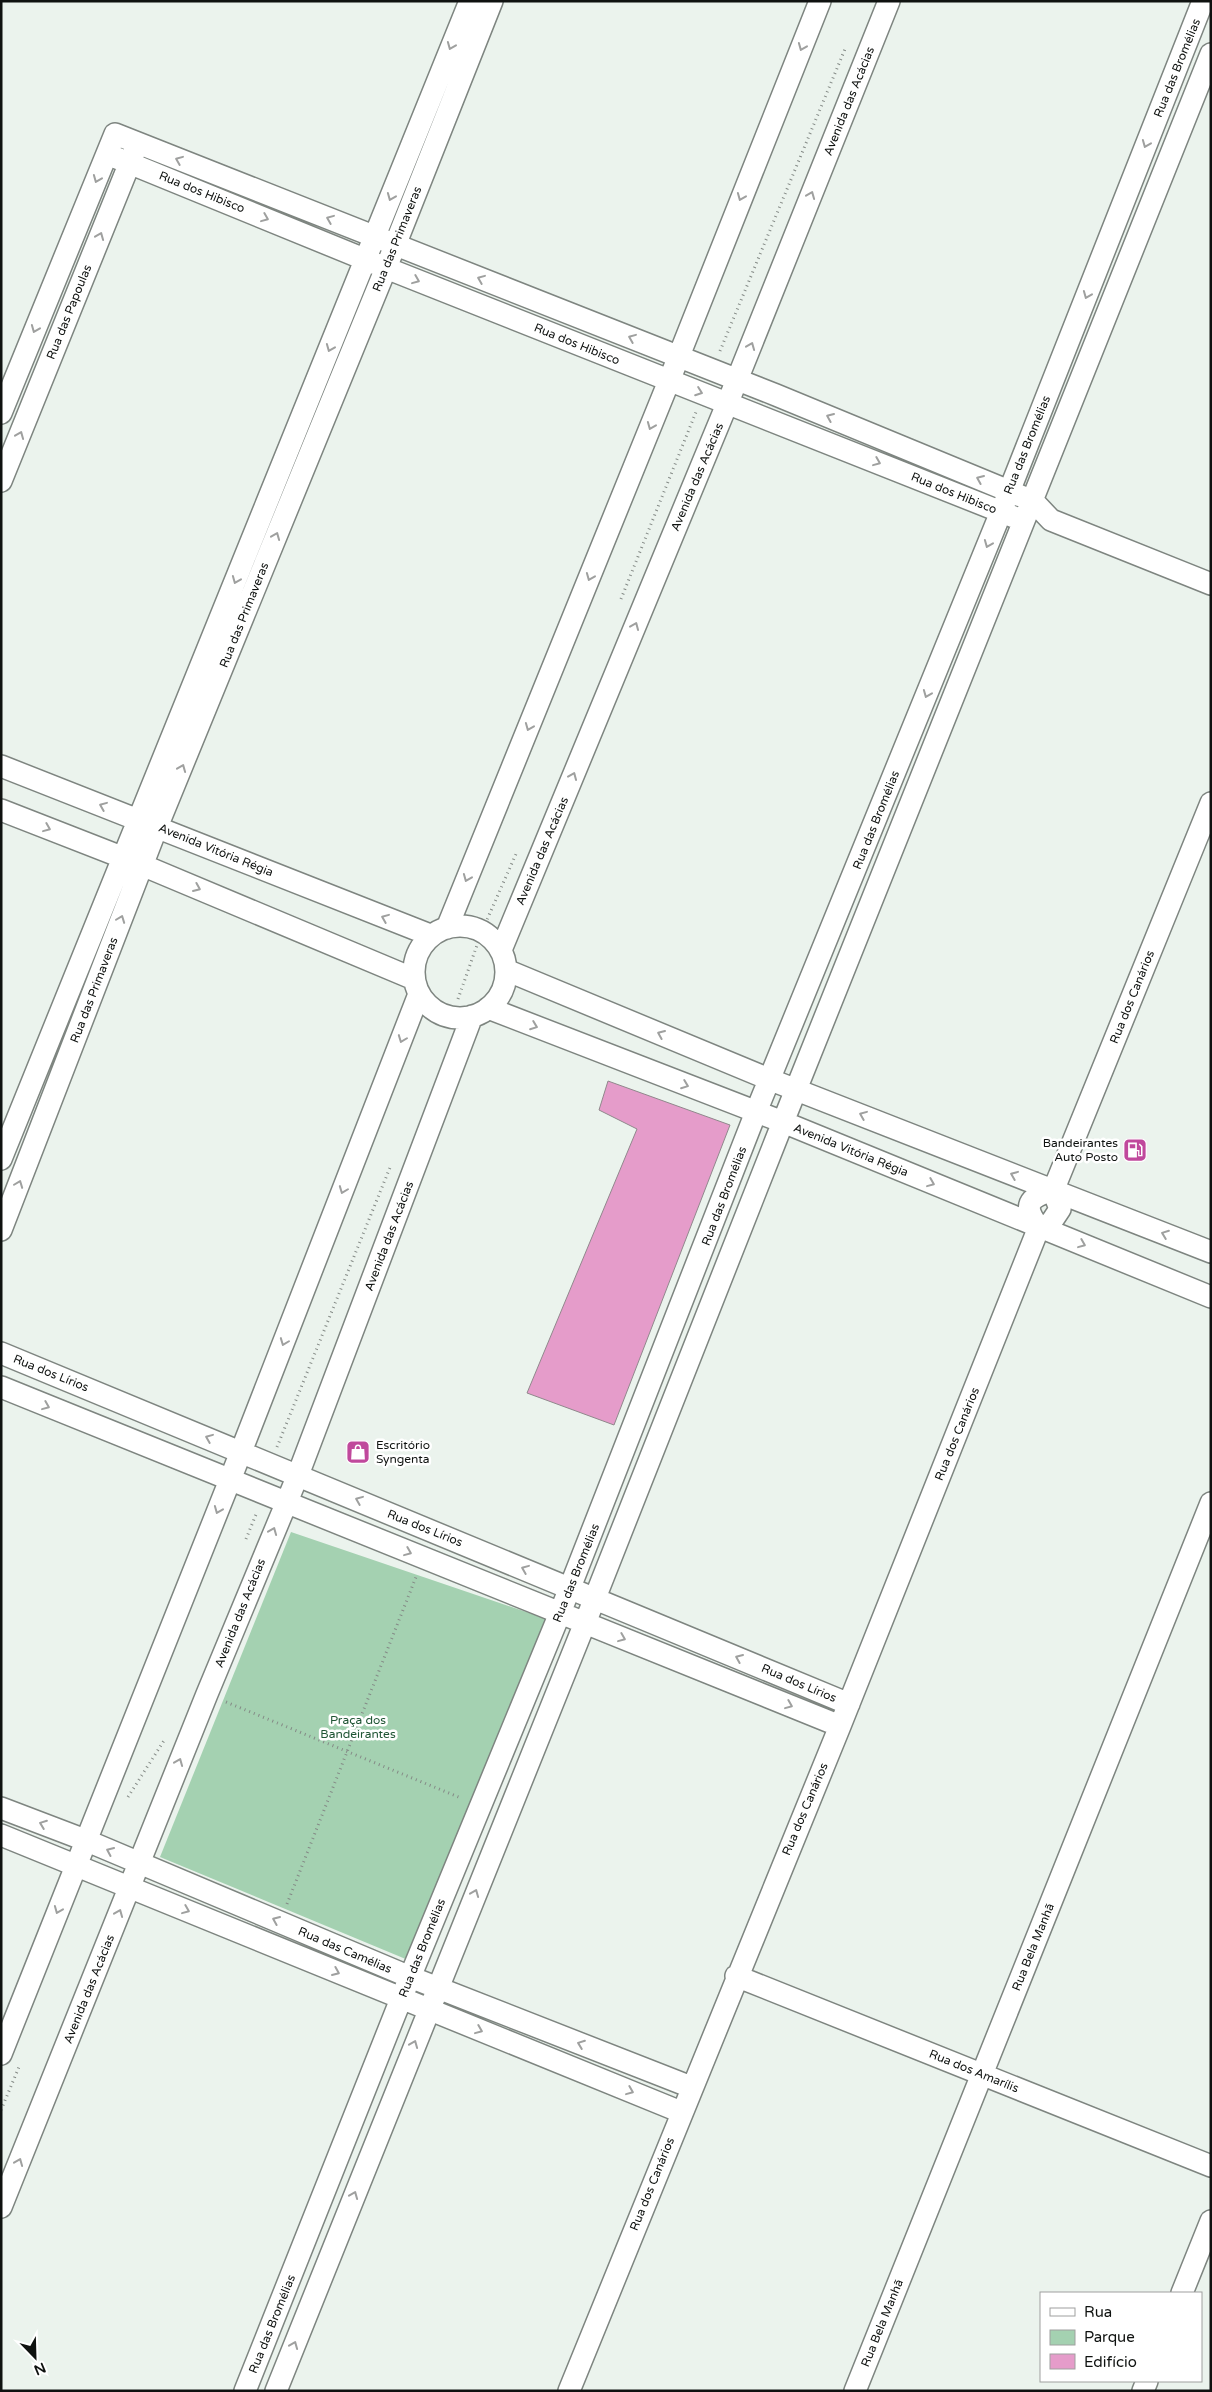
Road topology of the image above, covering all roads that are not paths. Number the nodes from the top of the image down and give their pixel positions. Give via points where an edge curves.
1 (470, 1) edge
2 (492, 1) edge
3 (820, 1) edge
4 (888, 1) edge
5 (1203, 1) edge
6 (1211, 54) edge
7 (115, 134) joint
8 (134, 153) junction
9 (107, 154) junction
10 (384, 241) junction
11 (366, 260) junction
12 (386, 268) junction
13 (678, 356) junction
14 (737, 380) junction
15 (669, 381) junction
16 (728, 403) junction
17 (1, 413) edge
18 (1, 481) edge
19 (1009, 491) junction
20 (1033, 501) junction
21 (1001, 512) junction
22 (1051, 520) junction
23 (1025, 521) junction
24 (1211, 584) edge
25 (1, 766) edge
26 (1211, 803) edge
27 (1, 810) edge
28 (148, 824) junction
29 (132, 862) junction
30 (438, 932) junction
31 (504, 960) junction
32 (417, 986) junction
33 (480, 1012) junction
34 (770, 1080) junction
35 (796, 1089) junction
36 (756, 1112) junction
37 (783, 1122) junction
38 (1, 1159) edge
39 (1053, 1191) junction
40 (1039, 1227) junction
41 (1, 1230) edge
42 (1211, 1252) edge
43 (1211, 1297) edge
44 (1, 1353) edge
45 (1, 1387) edge
46 (241, 1452) junction
47 (298, 1475) junction
48 (230, 1480) junction
49 (285, 1502) junction
50 (1211, 1503) edge
51 (570, 1587) junction
52 (595, 1598) junction
53 (560, 1613) junction
54 (584, 1623) junction
55 (849, 1704) junction
56 (840, 1726) junction
57 (1, 1808) edge
58 (1, 1835) edge
59 (86, 1840) junction
60 (139, 1863) junction
61 (76, 1864) junction
62 (130, 1886) junction
63 (736, 1976) junction
64 (410, 1977) junction
65 (437, 1988) junction
66 (401, 1999) junction
67 (428, 2009) junction
68 (1, 2054) edge
69 (983, 2074) junction
70 (691, 2087) junction
71 (681, 2112) junction
72 (1211, 2166) edge
73 (1, 2207) edge
74 (1211, 2221) edge
75 (1182, 2292) edge
76 (245, 2391) edge
77 (276, 2391) edge
78 (568, 2391) edge
79 (855, 2391) edge

1 -> 10 street, Rua das Primaveras
2 - 10 street, Rua das Primaveras
3 -> 13 street
14 -> 4 street, Avenida das Acácias
5 -> 19 street, Rua das Bromélias
6 - 20 street, Rua das Bromélias
7 - 8 street, Rua dos Hibisco
7 - 9 street, Rua das Papoulas
8 - 9 street, Rua dos Hibisco
10 -> 8 street, Rua dos Hibisco
8 -> 11 street, Rua dos Hibisco
18 -> 8 street, Rua das Papoulas
9 -> 17 street, Rua das Papoulas
10 - 11 street, Rua das Primaveras
10 - 12 street, Rua das Primaveras
13 -> 10 street, Rua dos Hibisco
11 - 12 street, Rua dos Hibisco
11 -> 28 street, Rua das Primaveras
12 -> 15 street, Rua dos Hibisco
28 -> 12 street, Rua das Primaveras
13 - 14 street, Rua dos Hibisco
13 - 15 street
14 - 16 street, Avenida das Acácias
19 -> 14 street, Rua dos Hibisco
15 -> 16 street, Rua dos Hibisco
15 -> 30 street
16 -> 21 street, Rua dos Hibisco
31 -> 16 street, Avenida das Acácias
19 - 20 street, Rua dos Hibisco
19 - 21 street, Rua das Bromélias
20 - 22 street, Rua dos Hibisco
20 - 23 street, Rua das Bromélias
21 - 23 street, Rua dos Hibisco
21 -> 34 street, Rua das Bromélias
22 - 23 street, Rua dos Hibisco
22 - 24 street, Rua dos Hibisco
23 - 35 street, Rua das Bromélias
28 -> 25 street, Avenida Vitória Régia
26 - 39 street, Rua dos Canários
27 -> 29 street
28 - 29 street, Rua das Primaveras
30 -> 28 street, Avenida Vitória Régia
29 -> 32 street
29 - 38 street, Rua das Primaveras
41 -> 29 street, Rua das Primaveras
30 - 31 street via 471,927 482,931 493,940
30 - 32 street via 420,951 415,965
31 - 33 street via 505,985 498,998
34 -> 31 street
32 - 33 street via 428,1005 450,1018
32 -> 46 street
33 -> 36 street, Avenida Vitória Régia
33 - 47 street, Avenida das Acácias
34 - 35 street
34 - 36 street, Rua das Bromélias
35 - 37 street, Rua das Bromélias
39 -> 35 street
36 - 37 street, Avenida Vitória Régia
36 - 51 street, Rua das Bromélias
37 -> 40 street, Avenida Vitória Régia
37 - 52 street, Rua das Bromélias
39 - 40 street via 1032,1200 1029,1208 1031,1218
42 -> 39 street
40 -> 43 street, Avenida Vitória Régia
40 - 55 street, Rua dos Canários
46 -> 44 street, Rua dos Lírios
45 -> 48 street, Rua dos Lírios
46 - 47 street, Rua dos Lírios
46 - 48 street
47 - 49 street, Avenida das Acácias
51 -> 47 street, Rua dos Lírios
48 - 49 street, Rua dos Lírios
48 -> 59 street
49 -> 53 street, Rua dos Lírios
60 -> 49 street, Avenida das Acácias
50 - 69 street, Rua Bela Manhã
51 - 52 street, Rua dos Lírios
51 - 53 street, Rua das Bromélias
52 - 54 street, Rua das Bromélias
55 -> 52 street, Rua dos Lírios
53 - 54 street, Rua dos Lírios
53 - 64 street, Rua das Bromélias
54 -> 56 street, Rua dos Lírios
65 -> 54 street, Rua das Bromélias
55 - 56 street, Rua dos Canários
56 - 63 street, Rua dos Canários
59 -> 57 street, Rua das Camélias
58 - 61 street, Rua das Camélias
60 -> 59 street, Rua das Camélias
59 - 61 street
60 - 62 street, Avenida das Acácias
64 -> 60 street, Rua das Camélias
61 - 62 street, Rua das Camélias
61 -> 68 street
62 -> 66 street, Rua das Camélias
73 -> 62 street, Avenida das Acácias
63 - 69 street, Rua dos Amarílis
63 - 70 street, Rua dos Canários
64 - 65 street, Rua das Camélias
64 - 66 street, Rua das Bromélias
65 - 67 street, Rua das Bromélias
70 -> 65 street, Rua das Camélias
66 - 67 street, Rua das Camélias
66 - 76 street, Rua das Bromélias
67 -> 71 street, Rua das Camélias
77 -> 67 street, Rua das Bromélias
69 - 72 street, Rua dos Amarílis
69 - 79 street, Rua Bela Manhã
70 - 71 street, Rua dos Canários
71 - 78 street, Rua dos Canários
74 - 75 street

